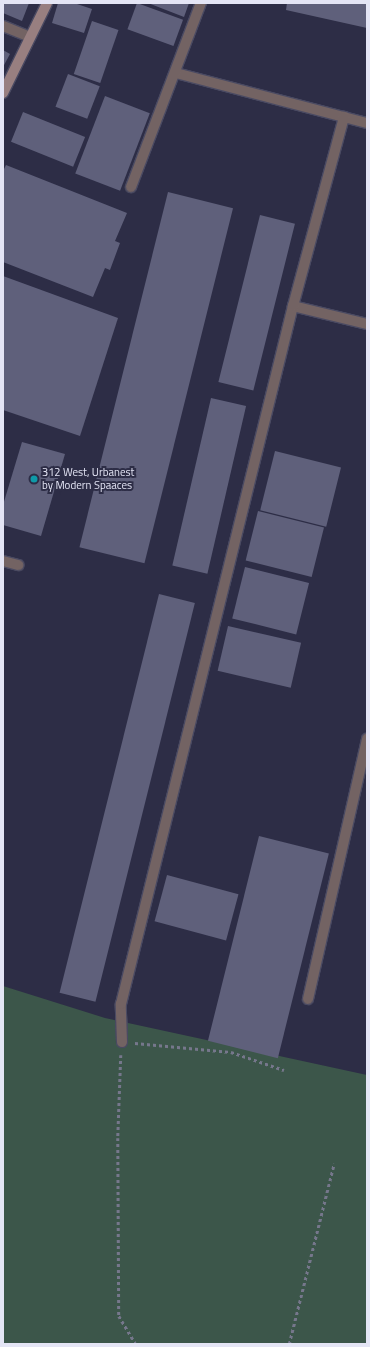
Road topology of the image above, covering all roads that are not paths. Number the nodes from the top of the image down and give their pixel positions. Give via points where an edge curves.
1 (47, 3) edge
2 (201, 3) edge
3 (3, 26) edge
4 (30, 37) junction
5 (176, 73) junction
6 (3, 93) edge
7 (344, 118) junction
8 (367, 123) edge
9 (131, 187) dead end
10 (293, 306) junction
11 (367, 324) edge
12 (3, 561) edge
13 (18, 565) dead end
14 (367, 739) edge
15 (308, 999) dead end
16 (122, 1042) road end

1 - 4 street
2 - 5 street
3 - 4 street
4 - 6 street
5 - 7 street
5 - 9 street
7 - 8 street
7 - 10 street
10 - 11 street
10 - 16 street via 121,1004
12 - 13 street
14 - 15 street

